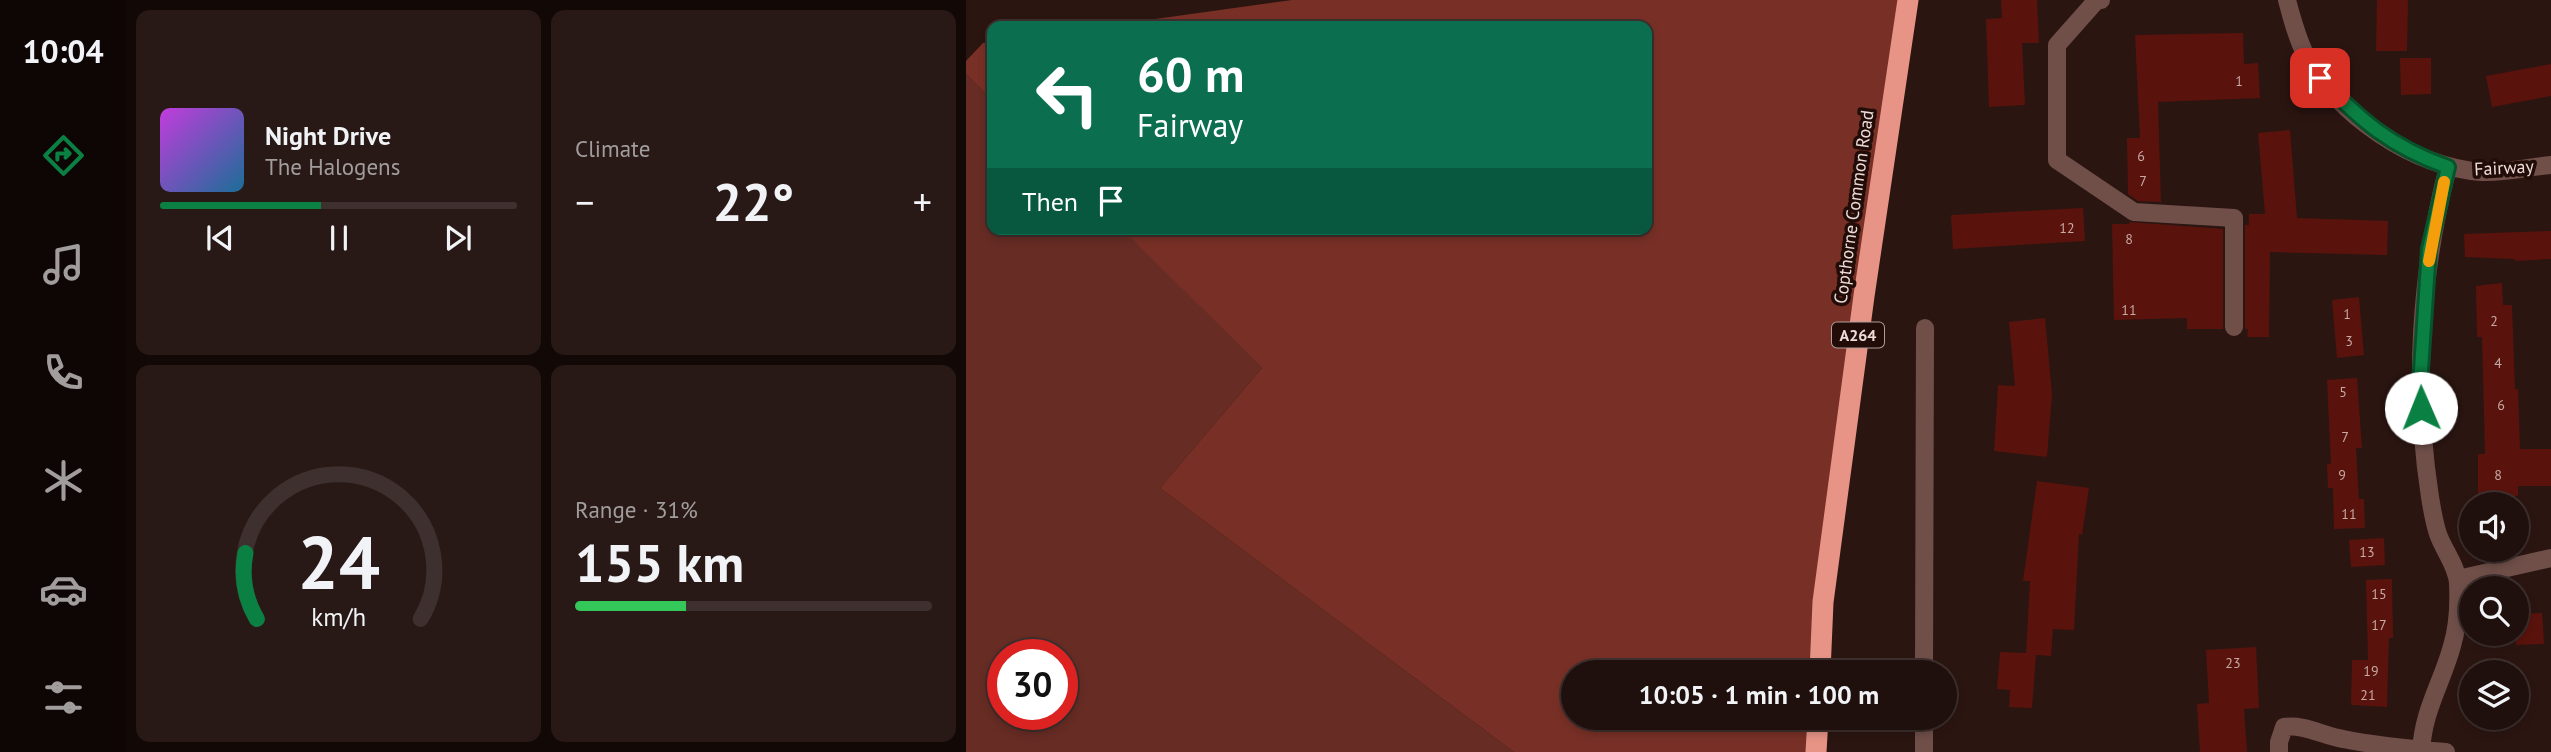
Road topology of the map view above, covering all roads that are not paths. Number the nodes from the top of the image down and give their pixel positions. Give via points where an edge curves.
1 (1908, 0) edge
2 (2101, 0) edge
3 (2287, 0) edge
4 (2551, 165) edge
5 (2448, 167) junction
6 (2234, 327) dead end
7 (1925, 328) dead end
8 (2551, 558) edge
9 (2458, 579) junction
10 (1821, 660) edge
11 (1924, 660) edge
12 (1817, 730) edge
13 (1924, 730) edge
14 (1816, 752) edge
15 (1924, 752) edge
16 (2280, 752) edge
17 (2421, 752) edge
18 (2446, 752) edge

1 - 10 highway, Copthorne Common Road / A264 via 1823,601
2 - 6 street via 2057,45 2057,160 2134,212 2234,218
3 - 5 street, Fairway via 2305,55 2351,111 2416,156
4 - 5 street, Fairway via 2484,172
5 - 9 street via 2429,249 2420,385 2431,500 2438,533
7 - 11 street
8 - 9 street
9 - 17 street via 2452,646 2428,711
12 - 14 highway
13 - 15 street
16 - 17 street via 2284,727 2297,725 2340,739
17 - 18 street

